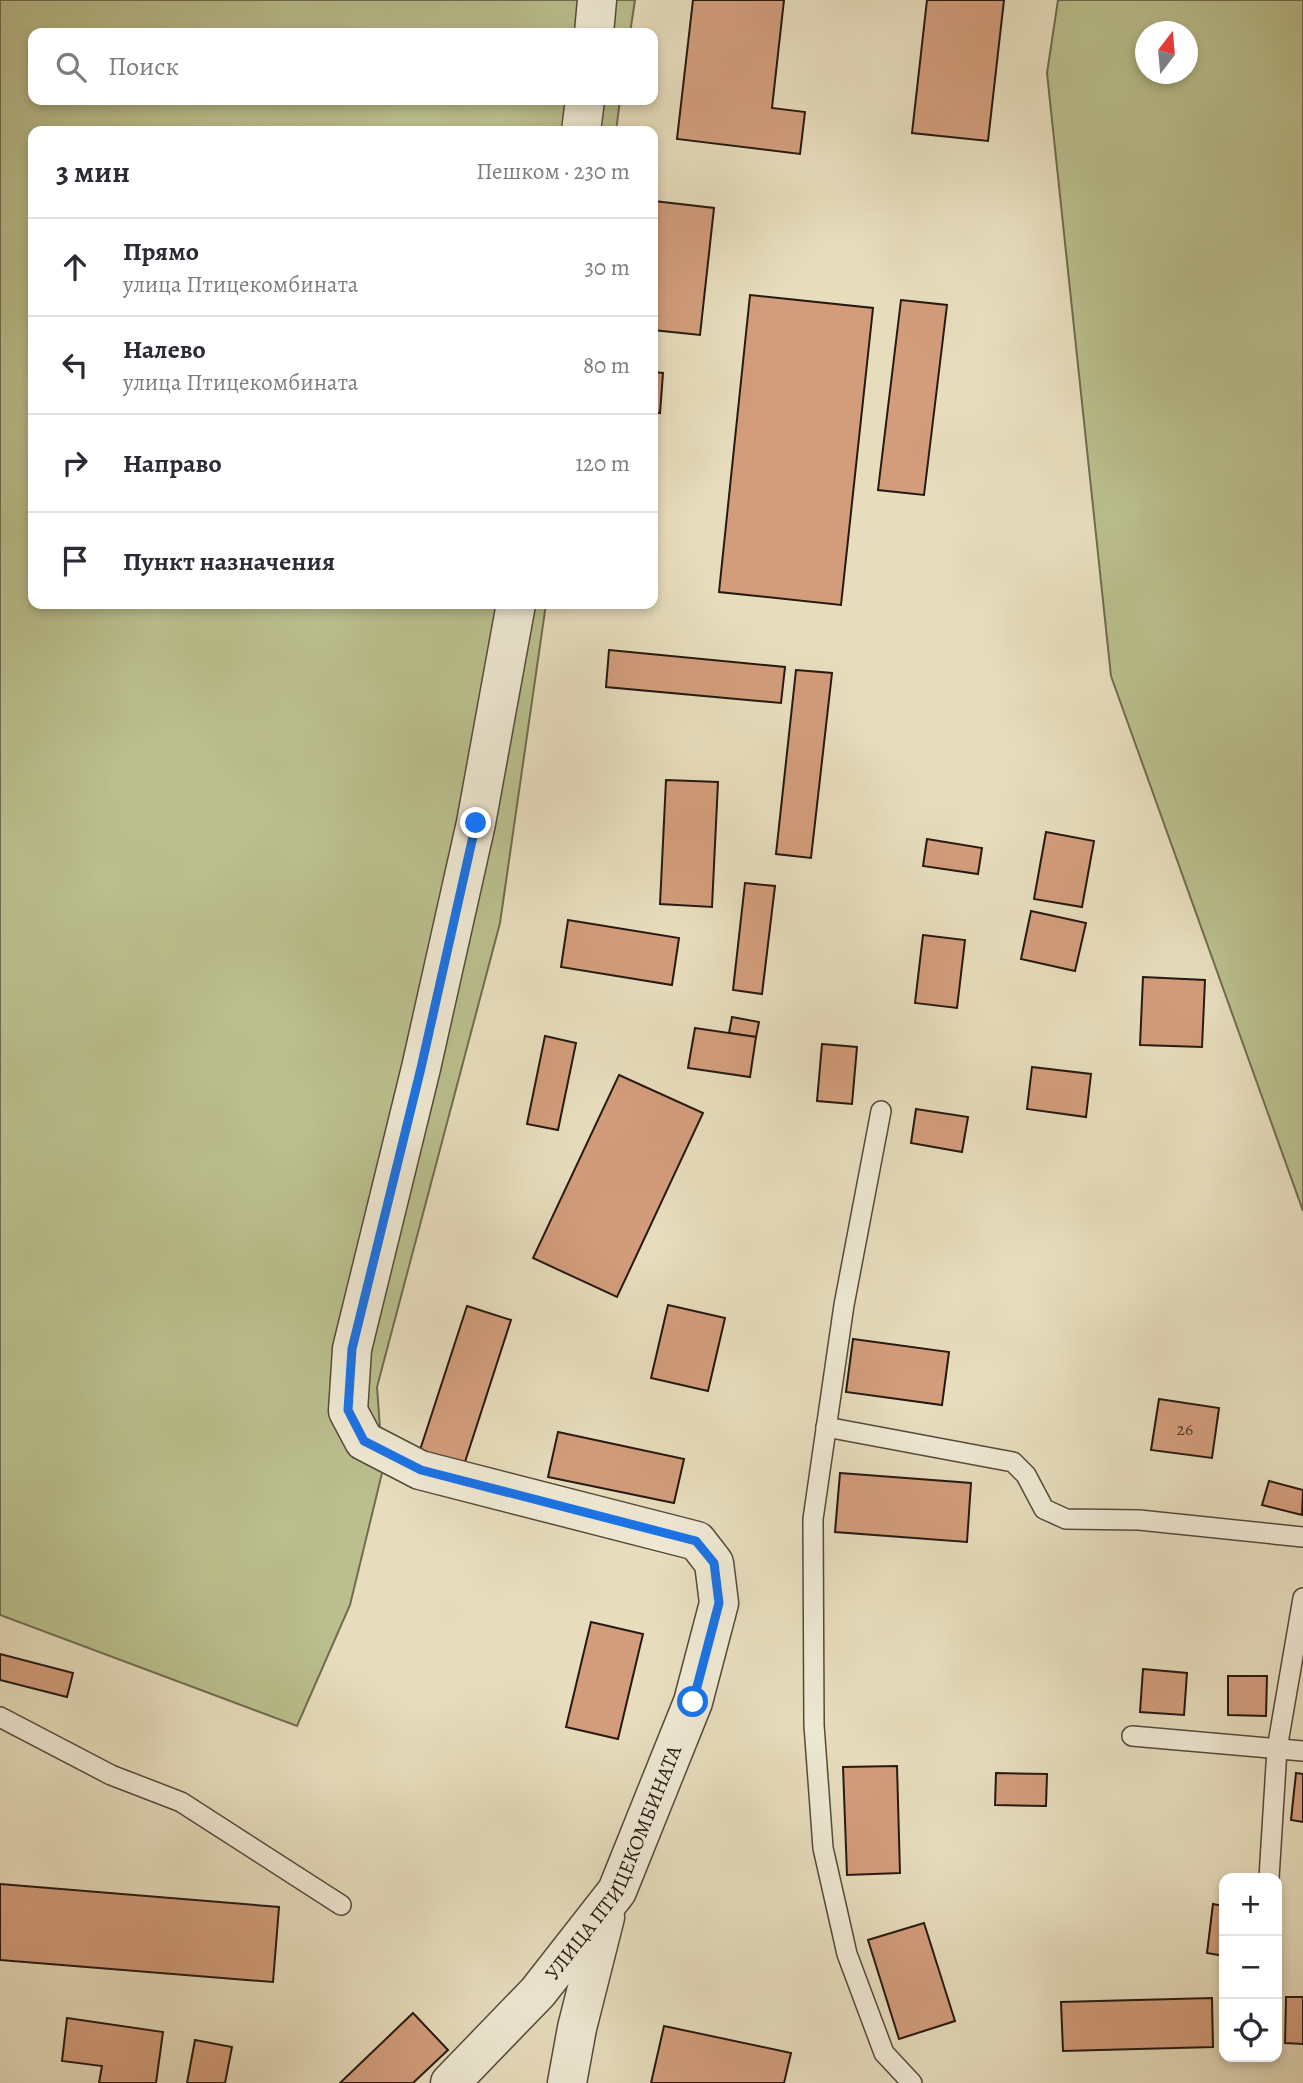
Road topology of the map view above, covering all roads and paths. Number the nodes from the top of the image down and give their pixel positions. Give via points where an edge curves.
1 (597, 0) edge
2 (594, 28) edge
3 (584, 105) edge
4 (582, 126) edge
5 (515, 609) edge
6 (881, 1111) dead end
7 (826, 1427) junction
8 (1303, 1538) edge
9 (1303, 1598) edge
10 (0, 1717) edge
11 (1132, 1737) dead end
12 (1277, 1749) junction
13 (1303, 1751) edge
14 (1269, 1873) edge
15 (609, 1901) junction
16 (341, 1905) dead end
17 (450, 2083) edge
18 (567, 2083) edge
19 (912, 2083) edge

1 - 2 street
3 - 4 street
5 - 15 street, УЛИЦА ПТИЦЕКОМБИНАТА via 473,837 352,1349 348,1410 364,1441 421,1470 696,1541 714,1563 719,1603 693,1702
6 - 7 lane
7 - 8 lane via 1013,1462 1026,1475 1044,1509 1066,1519 1139,1520
7 - 19 lane via 813,1519 814,1725 823,1848 847,1954 884,2053
9 - 12 lane
10 - 16 lane via 111,1775 181,1802
11 - 12 lane
12 - 13 lane
12 - 14 lane
15 - 17 street, УЛИЦА ПТИЦЕКОМБИНАТА via 538,1992
15 - 18 street

